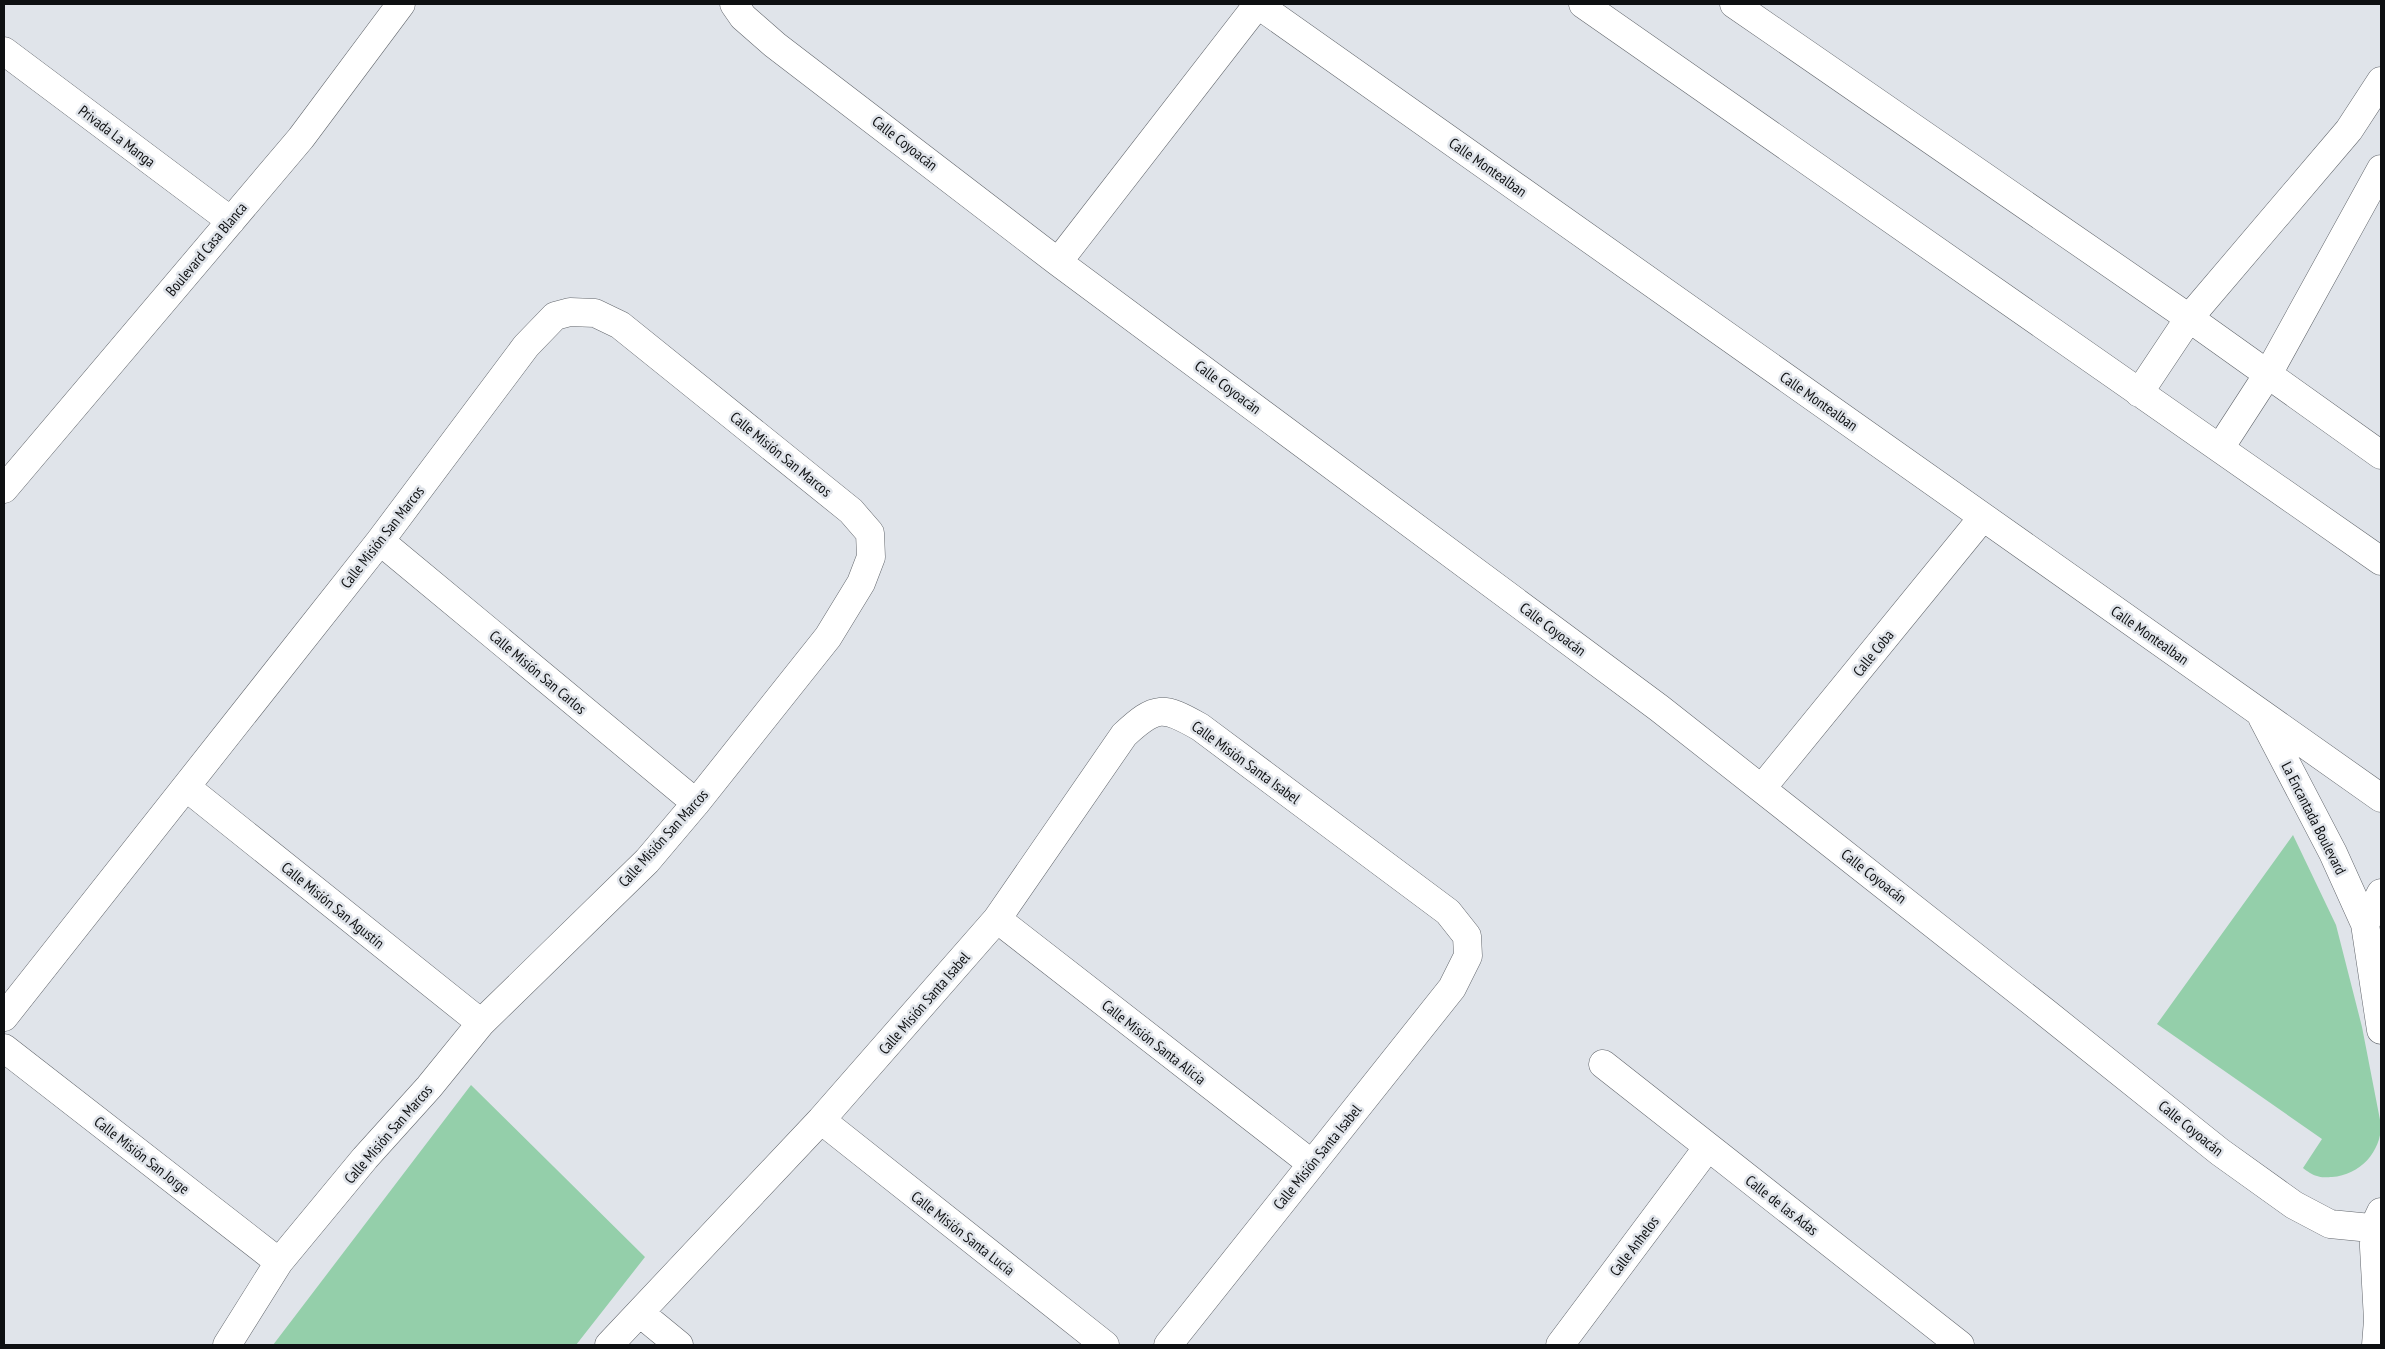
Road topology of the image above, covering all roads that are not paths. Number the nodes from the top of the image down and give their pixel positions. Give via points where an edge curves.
1 (401, 4) edge
2 (734, 4) edge
3 (1257, 4) edge
4 (1583, 4) edge
5 (1734, 4) edge
6 (4, 51) edge
7 (2381, 81) edge
8 (2381, 169) edge
9 (230, 221) junction
10 (1058, 262) junction
11 (2189, 318) junction
12 (2268, 374) junction
13 (2139, 393) junction
14 (2220, 448) junction
15 (2381, 455) edge
16 (5, 484) edge
17 (1983, 517) junction
18 (380, 541) junction
19 (2381, 561) edge
20 (2261, 714) junction
21 (186, 787) junction
22 (1762, 788) junction
23 (2381, 798) edge
24 (696, 803) junction
25 (2381, 893) edge
26 (997, 919) junction
27 (2365, 924) junction
28 (4, 1017) edge
29 (481, 1023) junction
30 (2381, 1030) edge
31 (4, 1048) edge
32 (1603, 1064) dead end
33 (821, 1120) junction
34 (1708, 1147) junction
35 (1312, 1164) junction
36 (2379, 1223) edge
37 (280, 1262) junction
38 (640, 1312) junction
39 (227, 1345) edge
40 (609, 1345) edge
41 (679, 1345) edge
42 (1105, 1345) edge
43 (1168, 1345) edge
44 (1560, 1345) edge
45 (1960, 1345) edge
46 (2376, 1345) edge

1 - 9 street, Boulevard Casa Blanca via 301,138
2 - 10 street, Calle Coyoacán via 775,45
3 - 10 street
3 - 17 street, Calle Montealban
4 - 13 street
5 - 11 street
6 - 9 street, Privada La Manga
7 - 11 street via 2349,130
8 - 12 street
9 - 16 street, Boulevard Casa Blanca
10 - 22 street, Calle Coyoacán
11 - 12 street
11 - 13 street
12 - 14 street
12 - 15 street
13 - 14 street
14 - 19 street
17 - 20 street, Calle Montealban
17 - 22 street, Calle Coba
18 - 21 street, Calle Misión San Marcos
18 - 24 street, Calle Misión San Carlos
18 - 24 street, Calle Misión San Marcos via 526,346 555,316 570,312 595,314 620,325 852,511 870,533 871,557 862,583 828,637
20 - 23 street, Calle Montealban
20 - 27 street, La Encantada Boulevard via 2333,853
21 - 28 street, Calle Misión San Marcos
21 - 29 street, Calle Misión San Agustín
22 - 36 street, Calle Coyoacán via 2227,1157 2294,1204 2330,1224
24 - 29 street, Calle Misión San Marcos via 647,860
25 - 27 street
26 - 33 street, Calle Misión Santa Isabel
26 - 35 street, Calle Misión Santa Alicia
26 - 35 street, Calle Misión Santa Isabel via 1124,735 1144,716 1161,711 1177,714 1200,727 1448,912 1467,936 1468,956 1452,988
27 - 30 street, La Encantada Boulevard
29 - 37 street, Calle Misión San Marcos
31 - 37 street, Calle Misión San Jorge
32 - 34 street, Calle de las Adas
33 - 38 street, Calle Misión Santa Isabel
33 - 42 street, Calle Misión Santa Lucía
34 - 44 street, Calle Anhelos
34 - 45 street, Calle de las Adas
35 - 43 street, Calle Misión Santa Isabel
36 - 46 street
37 - 39 street, Calle Misión San Marcos
38 - 40 street, Calle Misión Santa Isabel
38 - 41 street

